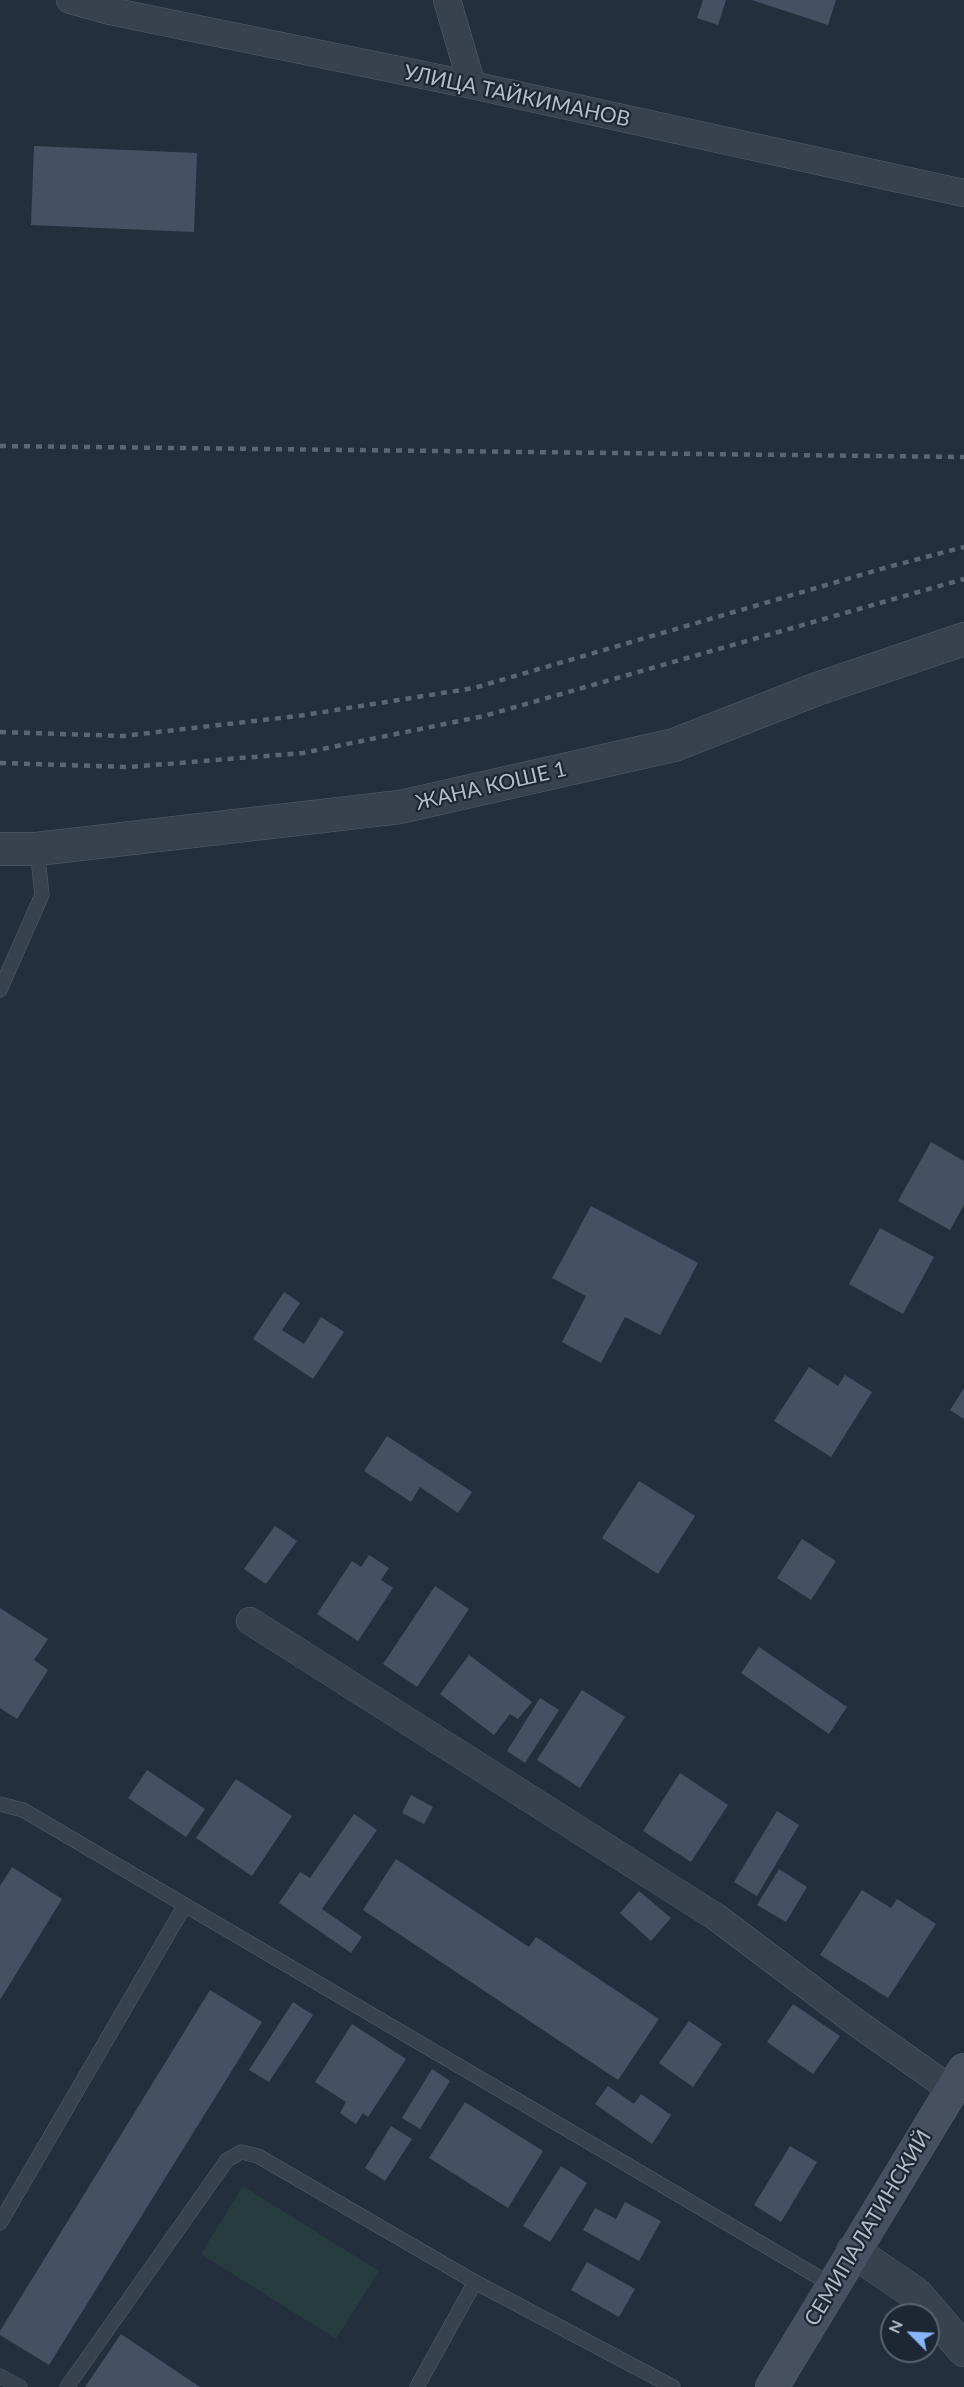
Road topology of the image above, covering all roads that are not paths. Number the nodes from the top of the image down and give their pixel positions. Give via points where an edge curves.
1 (70, 0) edge
2 (447, 0) edge
3 (102, 6) edge
4 (472, 86) junction
5 (964, 193) edge
6 (964, 639) edge
7 (0, 849) edge
8 (37, 849) junction
9 (0, 990) edge
10 (250, 1621) dead end
11 (0, 1804) edge
12 (185, 1905) junction
13 (958, 2080) edge
14 (0, 2223) edge
15 (853, 2251) junction
16 (475, 2283) junction
17 (832, 2285) junction
18 (964, 2350) edge
19 (0, 2376) edge
20 (20, 2387) edge
21 (67, 2387) edge
22 (417, 2387) edge
23 (673, 2387) edge
24 (772, 2387) edge

1 - 3 street, УЛИЦА ТАЙКИМАНОВ
2 - 4 street
3 - 4 street, УЛИЦА ТАЙКИМАНОВ
4 - 5 street, УЛИЦА ТАЙКИМАНОВ
6 - 8 street, ЖАНА КОШЕ 1 via 817,689 663,748 400,807
7 - 8 street, ЖАНА КОШЕ 1
8 - 9 lane via 42,895
10 - 13 street via 716,1917 854,2021
11 - 12 lane via 23,1810
12 - 14 lane
12 - 17 lane
13 - 15 main road, СЕМИПАЛАТИНСКИЙ
15 - 17 main road, СЕМИПАЛАТИНСКИЙ
15 - 18 street via 916,2294
16 - 21 lane via 258,2156 241,2152 227,2160
16 - 22 lane
16 - 23 lane
17 - 24 main road, СЕМИПАЛАТИНСКИЙ
19 - 20 lane

